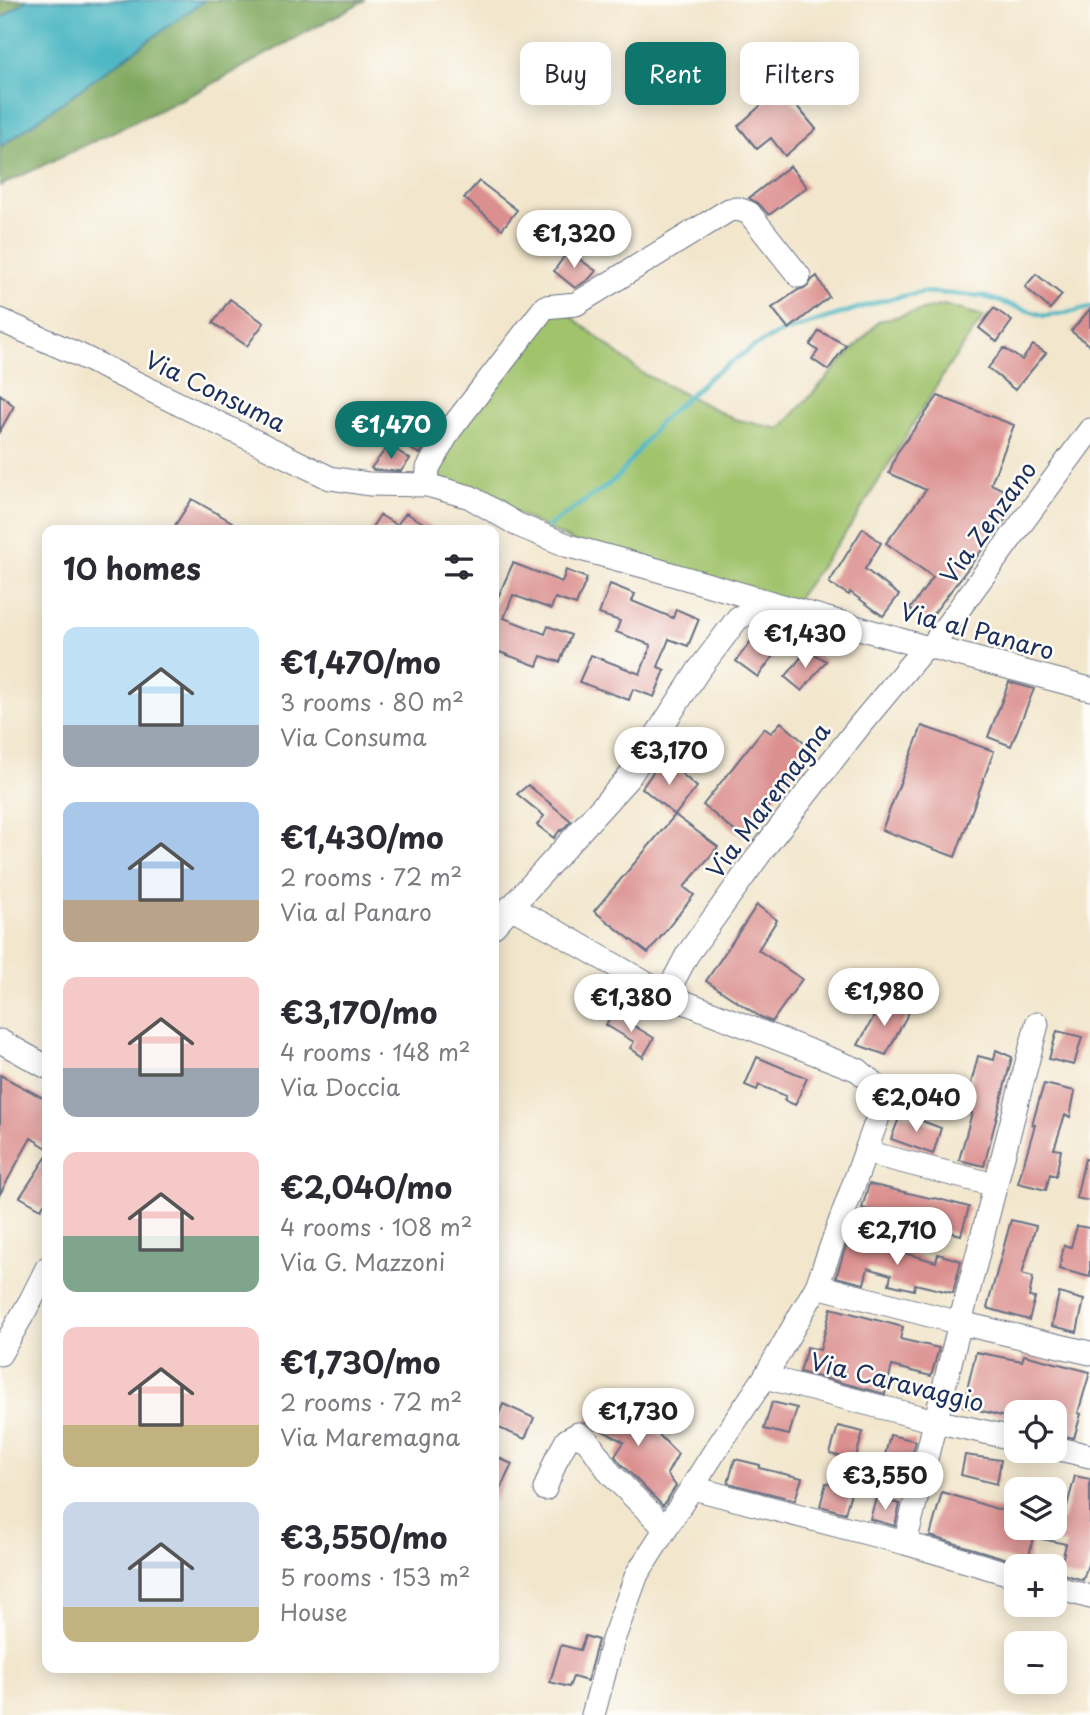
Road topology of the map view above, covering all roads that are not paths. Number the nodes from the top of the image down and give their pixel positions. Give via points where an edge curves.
1 (799, 276) dead end
2 (0, 320) edge
3 (1090, 430) edge
4 (428, 485) junction
5 (769, 603) junction
6 (928, 647) junction
7 (1090, 689) edge
8 (510, 907) junction
9 (499, 920) edge
10 (666, 995) junction
11 (1037, 1024) dead end
12 (0, 1041) edge
13 (42, 1064) edge
14 (865, 1152) junction
15 (996, 1185) junction
16 (42, 1278) edge
17 (817, 1286) junction
18 (960, 1324) junction
19 (1089, 1350) edge
20 (0, 1354) edge
21 (765, 1377) junction
22 (935, 1421) junction
23 (1004, 1436) edge
24 (1067, 1451) edge
25 (1090, 1456) edge
26 (692, 1488) junction
27 (545, 1489) dead end
28 (666, 1529) junction
29 (905, 1543) junction
30 (1004, 1572) edge
31 (1067, 1590) edge
32 (1090, 1597) edge
33 (593, 1715) edge

1 - 4 street via 749,213 729,210 576,304 545,307 450,430 428,468
2 - 4 street, Via Consuma via 330,478
3 - 6 street, Via Zenzano
4 - 5 street, Via Consuma via 470,497 518,525 569,546
5 - 6 street, Via al Panaro
5 - 8 street via 738,618 629,777
6 - 7 street, Via al Panaro
6 - 10 street, Via Maremagna via 764,848 687,955
8 - 9 street
8 - 10 street
10 - 14 street via 858,1070 881,1091
11 - 15 street
12 - 13 street
14 - 15 street
14 - 17 street
15 - 18 street
16 - 20 street
17 - 18 street
17 - 21 street
18 - 19 street
18 - 22 street
21 - 22 street, Via Caravaggio
21 - 26 street
22 - 23 street, Via Caravaggio
22 - 29 street
24 - 25 street
26 - 28 street
26 - 29 street
27 - 28 street via 567,1440 578,1434
28 - 33 street via 637,1574
29 - 30 street
31 - 32 street

